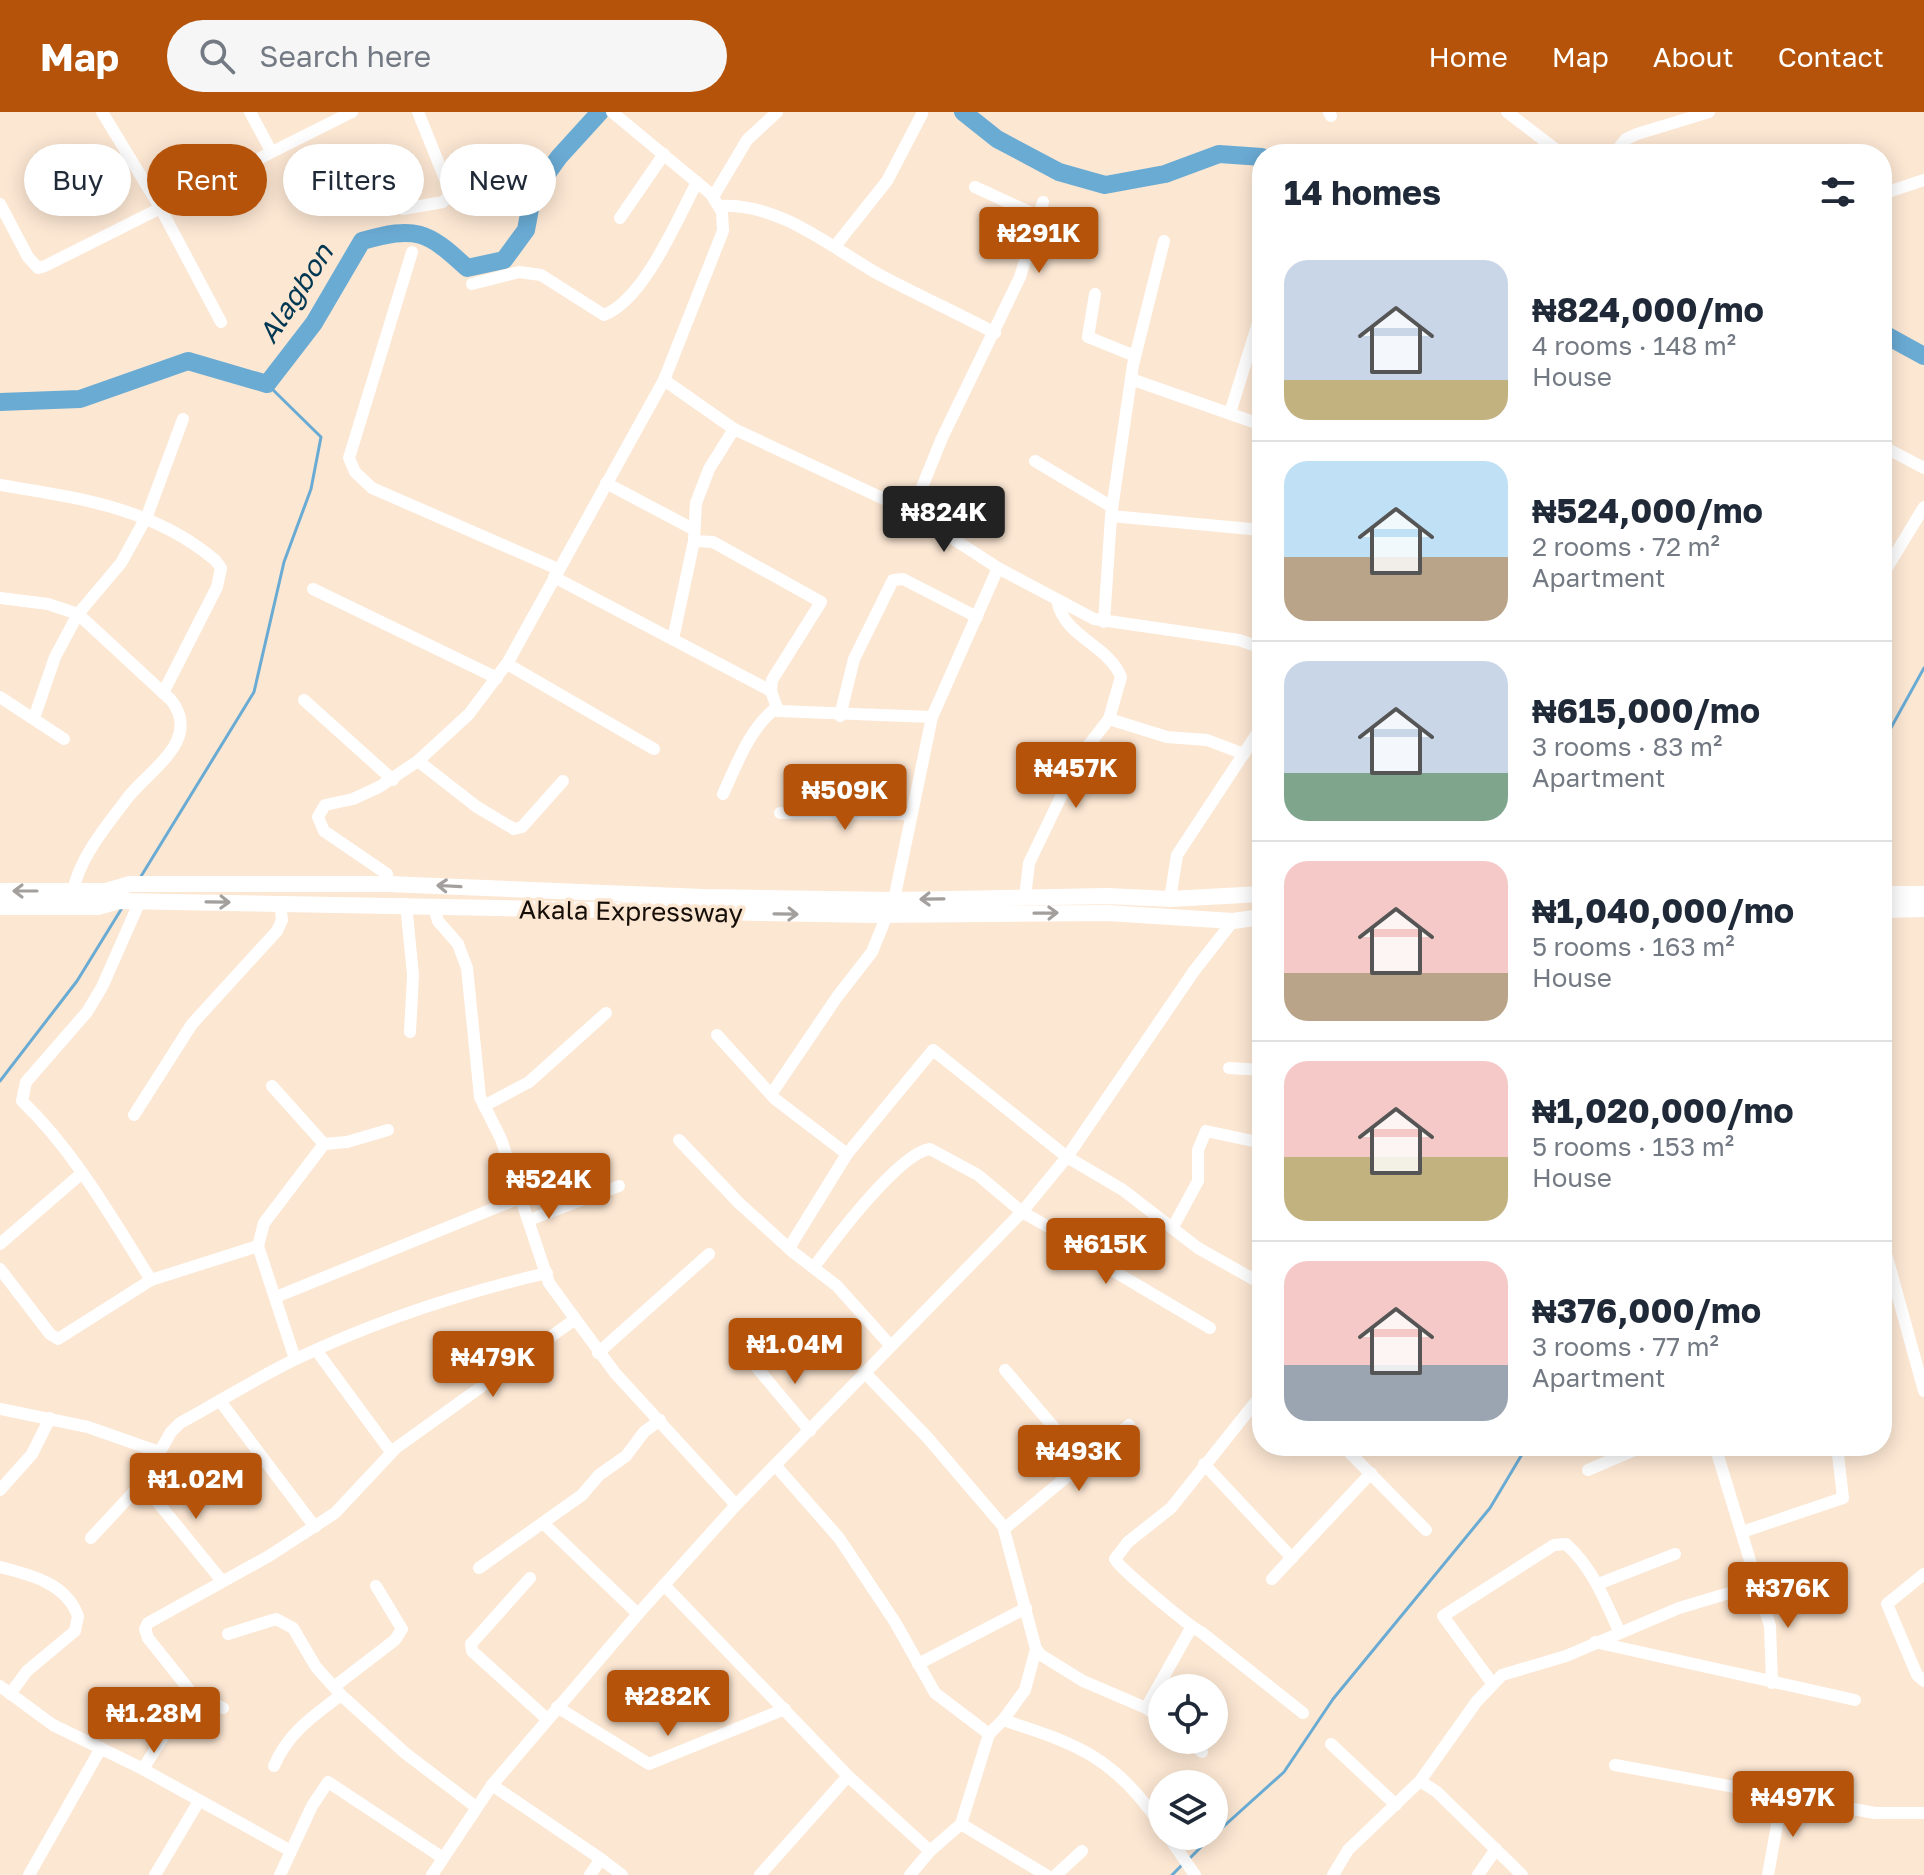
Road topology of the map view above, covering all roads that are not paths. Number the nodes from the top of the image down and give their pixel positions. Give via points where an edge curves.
1 (102, 112) edge
2 (250, 112) edge
3 (352, 112) edge
4 (418, 112) edge
5 (612, 112) edge
6 (777, 112) edge
7 (1507, 112) edge
8 (1709, 112) edge
9 (922, 114) dead end
10 (1549, 144) edge
11 (1622, 144) edge
12 (271, 151) junction
13 (267, 153) edge
14 (664, 154) junction
15 (1924, 180) edge
16 (697, 182) junction
17 (147, 186) edge
18 (975, 187) dead end
19 (1892, 191) edge
20 (716, 202) junction
21 (1043, 202) dead end
22 (0, 204) edge
23 (424, 205) edge
24 (147, 216) edge
25 (165, 216) edge
26 (1038, 216) junction
27 (620, 218) dead end
28 (1164, 241) dead end
29 (836, 245) junction
30 (412, 252) dead end
31 (472, 284) dead end
32 (1095, 294) dead end
33 (221, 322) dead end
34 (995, 333) junction
35 (1252, 342) edge
36 (1135, 356) junction
37 (1131, 379) junction
38 (664, 380) junction
39 (1230, 413) junction
40 (183, 419) dead end
41 (1252, 421) edge
42 (734, 429) junction
43 (1892, 451) edge
44 (1035, 461) dead end
45 (1924, 468) edge
46 (606, 483) junction
47 (0, 485) edge
48 (1112, 511) junction
49 (1923, 511) edge
50 (912, 512) junction
51 (147, 516) junction
52 (1252, 529) edge
53 (694, 535) junction
54 (1892, 560) edge
55 (998, 568) junction
56 (556, 573) junction
57 (313, 589) dead end
58 (0, 598) edge
59 (1057, 600) junction
60 (78, 614) junction
61 (977, 617) junction
62 (1104, 622) junction
63 (673, 639) junction
64 (1252, 643) edge
65 (507, 664) junction
66 (497, 678) junction
67 (771, 691) junction
68 (163, 693) junction
69 (304, 700) dead end
70 (3, 703) edge
71 (777, 707) junction
72 (840, 716) junction
73 (932, 717) junction
74 (34, 718) junction
75 (1109, 719) junction
76 (64, 739) dead end
77 (1252, 742) edge
78 (654, 749) dead end
79 (1244, 754) junction
80 (418, 761) junction
81 (393, 780) junction
82 (563, 781) dead end
83 (723, 794) dead end
84 (780, 813) dead end
85 (910, 814) junction
86 (388, 884) junction
87 (498, 889) junction
88 (73, 891) junction
89 (1252, 893) edge
90 (1892, 894) edge
91 (1924, 894) edge
92 (1025, 897) junction
93 (1170, 899) junction
94 (140, 901) junction
95 (280, 902) junction
96 (0, 904) edge
97 (406, 904) junction
98 (1107, 904) junction
99 (433, 905) junction
100 (890, 907) junction
101 (495, 908) junction
102 (1924, 909) edge
103 (1892, 910) edge
104 (1252, 918) edge
105 (1233, 921) junction
106 (606, 1013) dead end
107 (410, 1032) dead end
108 (717, 1035) dead end
109 (1229, 1068) dead end
110 (1252, 1069) edge
111 (272, 1086) dead end
112 (772, 1093) junction
113 (484, 1106) junction
114 (134, 1115) dead end
115 (388, 1130) dead end
116 (679, 1140) dead end
117 (1252, 1141) edge
118 (324, 1144) junction
119 (847, 1154) junction
120 (1067, 1157) junction
121 (82, 1173) junction
122 (619, 1186) dead end
123 (522, 1197) junction
124 (1022, 1212) junction
125 (529, 1220) junction
126 (1173, 1227) junction
127 (0, 1244) edge
128 (258, 1246) junction
129 (789, 1248) junction
130 (709, 1254) dead end
131 (814, 1267) junction
132 (0, 1269) edge
133 (547, 1273) junction
134 (1252, 1278) edge
135 (151, 1280) junction
136 (1892, 1292) edge
137 (276, 1297) junction
138 (574, 1320) junction
139 (1210, 1328) dead end
140 (890, 1345) junction
141 (316, 1350) junction
142 (598, 1353) junction
143 (295, 1359) junction
144 (753, 1363) dead end
145 (1005, 1370) dead end
146 (866, 1374) junction
147 (1922, 1374) edge
148 (1924, 1391) edge
149 (220, 1401) junction
150 (1252, 1406) edge
151 (0, 1409) edge
152 (50, 1418) junction
153 (660, 1420) junction
154 (1129, 1425) dead end
155 (810, 1431) junction
156 (159, 1452) junction
157 (391, 1452) junction
158 (1353, 1456) edge
159 (1621, 1456) edge
160 (1718, 1456) edge
161 (1838, 1456) edge
162 (1085, 1464) junction
163 (1204, 1464) junction
164 (775, 1465) junction
165 (1588, 1470) dead end
166 (1371, 1473) junction
167 (142, 1483) junction
168 (0, 1490) edge
169 (736, 1505) junction
170 (543, 1523) junction
171 (315, 1527) junction
172 (1004, 1529) junction
173 (1426, 1530) dead end
174 (1742, 1532) junction
175 (91, 1538) dead end
176 (1675, 1554) dead end
177 (1292, 1558) junction
178 (0, 1567) edge
179 (479, 1568) dead end
180 (1924, 1574) edge
181 (530, 1578) dead end
182 (1272, 1579) dead end
183 (222, 1581) junction
184 (1598, 1584) junction
185 (664, 1585) junction
186 (1756, 1585) junction
187 (376, 1586) dead end
188 (1026, 1608) junction
189 (638, 1614) junction
190 (1191, 1628) junction
191 (1619, 1631) junction
192 (228, 1634) dead end
193 (1595, 1642) junction
194 (1036, 1649) junction
195 (918, 1664) junction
196 (1924, 1681) edge
197 (1492, 1683) junction
198 (1772, 1683) junction
199 (5, 1690) edge
200 (338, 1690) junction
201 (191, 1692) junction
202 (1855, 1700) dead end
203 (557, 1707) junction
204 (223, 1708) dead end
205 (1146, 1708) joint
206 (785, 1709) junction
207 (1303, 1713) dead end
208 (547, 1719) junction
209 (1003, 1720) junction
210 (989, 1734) junction
211 (1331, 1744) dead end
212 (101, 1748) junction
213 (1615, 1765) dead end
214 (274, 1766) dead end
215 (143, 1769) junction
216 (848, 1776) junction
217 (1420, 1781) junction
218 (492, 1785) junction
219 (1782, 1797) junction
220 (199, 1801) junction
221 (1396, 1805) junction
222 (1148, 1806) edge
223 (476, 1807) junction
224 (1924, 1813) edge
225 (961, 1824) junction
226 (1496, 1849) junction
227 (1177, 1850) edge
228 (291, 1851) junction
229 (930, 1851) junction
230 (1082, 1851) dead end
231 (443, 1858) junction
232 (601, 1859) junction
233 (1193, 1872) edge
234 (29, 1875) edge
235 (155, 1875) edge
236 (280, 1875) edge
237 (432, 1875) edge
238 (590, 1875) edge
239 (622, 1875) edge
240 (760, 1875) edge
241 (910, 1875) edge
242 (1046, 1875) edge
243 (1056, 1875) edge
244 (1333, 1875) edge
245 (1478, 1875) edge
246 (1522, 1875) edge
247 (1768, 1875) edge

1 - 17 street
2 - 12 street
3 - 12 street
4 - 23 street via 451,194 443,202
5 - 14 street
6 - 20 street via 747,140
7 - 10 street
8 - 11 street via 1637,134
9 - 29 street via 887,181
12 - 13 street
14 - 16 street
14 - 27 street
15 - 19 street
16 - 20 street
16 - 31 street via 678,223 632,293 611,312 604,315 529,272
18 - 26 street
20 - 29 street via 749,207
20 - 38 street via 723,231
21 - 26 street
22 - 24 street via 38,268
25 - 33 street
26 - 34 street via 1020,277
28 - 36 street
29 - 34 street via 880,275
30 - 56 street via 349,458 355,472 372,488
32 - 36 street via 1088,337
34 - 50 street
35 - 39 street
36 - 37 street
37 - 39 street
37 - 48 street
38 - 42 street
38 - 46 street
39 - 41 street
40 - 51 street
42 - 50 street
42 - 53 street via 696,503
43 - 45 street
44 - 48 street
46 - 53 street
46 - 56 street
47 - 51 street via 77,497
48 - 52 street
48 - 62 street
49 - 54 street
50 - 55 street
51 - 60 street via 121,563
51 - 68 street via 202,548 221,568 217,587
53 - 63 street
53 - 67 street via 821,602 772,680
55 - 59 street
55 - 61 street
56 - 63 street
56 - 65 street
57 - 66 street
58 - 60 street
59 - 62 street
59 - 75 street via 1063,620 1118,670 1121,677
60 - 68 street
60 - 74 street via 55,657
61 - 72 street via 903,579 893,580 854,659
61 - 73 street
62 - 64 street
63 - 67 street
65 - 66 street
65 - 78 street
66 - 80 street via 458,727
67 - 71 street
68 - 88 street via 181,718 177,741 100,836 79,868
69 - 81 street
70 - 74 street
71 - 72 street via 781,712
71 - 83 street via 749,738
72 - 73 street
73 - 85 street
74 - 76 street
75 - 79 street via 1167,737 1207,740
75 - 92 street via 1081,755 1035,849
77 - 79 street
79 - 93 street via 1177,855
80 - 81 street
80 - 82 street via 514,829 522,827
81 - 86 street via 353,799 325,805 318,817 332,839 387,874
84 - 85 street
85 - 100 street
87 -> 86 main road, Akala Expressway
86 - 88 main road, Akala Expressway via 130,884 106,891
87 - 100 main road, Akala Expressway
87 - 101 main road
88 -> 96 main road, Akala Expressway
89 - 93 main road, Akala Expressway
90 - 91 main road
92 - 98 main road, Akala Expressway
92 -> 100 main road, Akala Expressway
93 - 98 main road, Akala Expressway
94 -> 95 main road, Akala Expressway
94 - 96 main road, Akala Expressway via 98,907
94 - 121 street via 94,1000 26,1082 22,1094 22,1101
95 - 97 main road, Akala Expressway
95 - 114 street via 277,931 192,1024
97 - 99 main road, Akala Expressway
97 - 107 street via 413,975
100 -> 98 main road, Akala Expressway
98 - 105 main road, Akala Expressway
99 - 101 main road, Akala Expressway
99 - 113 street via 467,968
101 -> 100 main road, Akala Expressway
100 - 112 street via 872,952
102 - 103 main road
104 - 105 main road, Akala Expressway
105 - 120 street
106 - 113 street via 529,1082
108 - 112 street
109 - 110 street
111 - 118 street
112 - 119 street
113 - 123 street
115 - 118 street
116 - 129 street
117 - 126 street via 1206,1131 1198,1150 1198,1181
118 - 128 street via 264,1223
119 - 120 street via 933,1050
119 - 129 street
120 - 124 street
120 - 126 street
121 - 127 street
121 - 135 street
122 - 125 street
123 - 125 street
123 - 137 street
124 - 131 street via 962,1165 937,1150 924,1150 863,1203
124 - 139 street
124 - 140 street
125 - 133 street
126 - 134 street
128 - 135 street
128 - 137 street
129 - 131 street
130 - 142 street
131 - 140 street
132 - 135 street via 58,1339
133 - 138 street
133 - 141 street via 469,1291
136 - 147 street
137 - 143 street
138 - 142 street
138 - 157 street
140 - 146 street
141 - 143 street
141 - 157 street
142 - 153 street
143 - 149 street
144 - 155 street
145 - 162 street
146 - 155 street
146 - 172 street
147 - 148 street
149 - 156 street via 180,1423
149 - 171 street
150 - 163 street
151 - 152 street
152 - 156 street
152 - 168 street via 32,1454
153 - 169 street
153 - 170 street via 626,1456
154 - 162 street
155 - 164 street
156 - 167 street
157 - 171 street
158 - 166 street
159 - 165 street
160 - 174 street
161 - 174 street via 1843,1498
162 - 172 street
163 - 177 street
163 - 190 street via 1171,1508 1115,1559 1123,1572
164 - 169 street
164 - 195 street via 839,1538
166 - 173 street
166 - 177 street
167 - 175 street
167 - 183 street
169 - 185 street
170 - 179 street
170 - 189 street
171 - 183 street
172 - 188 street
174 - 186 street
176 - 184 street
177 - 182 street
178 - 199 street via 40,1578 60,1590 78,1616 75,1631
180 - 196 street via 1887,1604
181 - 208 street via 471,1644 472,1651
183 - 201 street via 145,1629
184 - 191 street
184 - 197 street via 1572,1549 1554,1545 1449,1609 1445,1623
185 - 189 street
185 - 206 street
186 - 191 street
186 - 198 street via 1770,1626
187 - 200 street via 402,1629
188 - 194 street
188 - 195 street
189 - 203 street
190 - 205 street
190 - 207 street
191 - 193 street
192 - 200 street via 276,1619 293,1628 316,1667
193 - 197 street
193 - 198 street
194 - 205 street via 1083,1681
194 - 209 street via 1025,1690
195 - 210 street via 935,1693
197 - 217 street
198 - 202 street
199 - 212 street via 53,1725
200 - 214 street via 292,1735
200 - 223 street via 405,1753
201 - 204 street
201 - 215 street
203 - 206 street via 649,1764
203 - 208 street
206 - 216 street
208 - 218 street
209 - 210 street
209 - 222 street via 1071,1742 1107,1765
210 - 225 street
211 - 221 street
212 - 215 street
212 - 234 street
213 - 219 street
215 - 220 street
216 - 229 street
216 - 240 street
217 - 221 street
217 - 226 street
218 - 223 street
218 - 232 street
219 - 224 street via 1875,1813
219 - 247 street
220 - 228 street
220 - 235 street
221 - 244 street via 1348,1850
223 - 231 street
225 - 229 street
225 - 242 street
226 - 245 street
226 - 246 street
227 - 233 street
228 - 231 street via 328,1782
228 - 236 street
229 - 241 street
230 - 243 street
231 - 237 street
232 - 238 street
232 - 239 street

